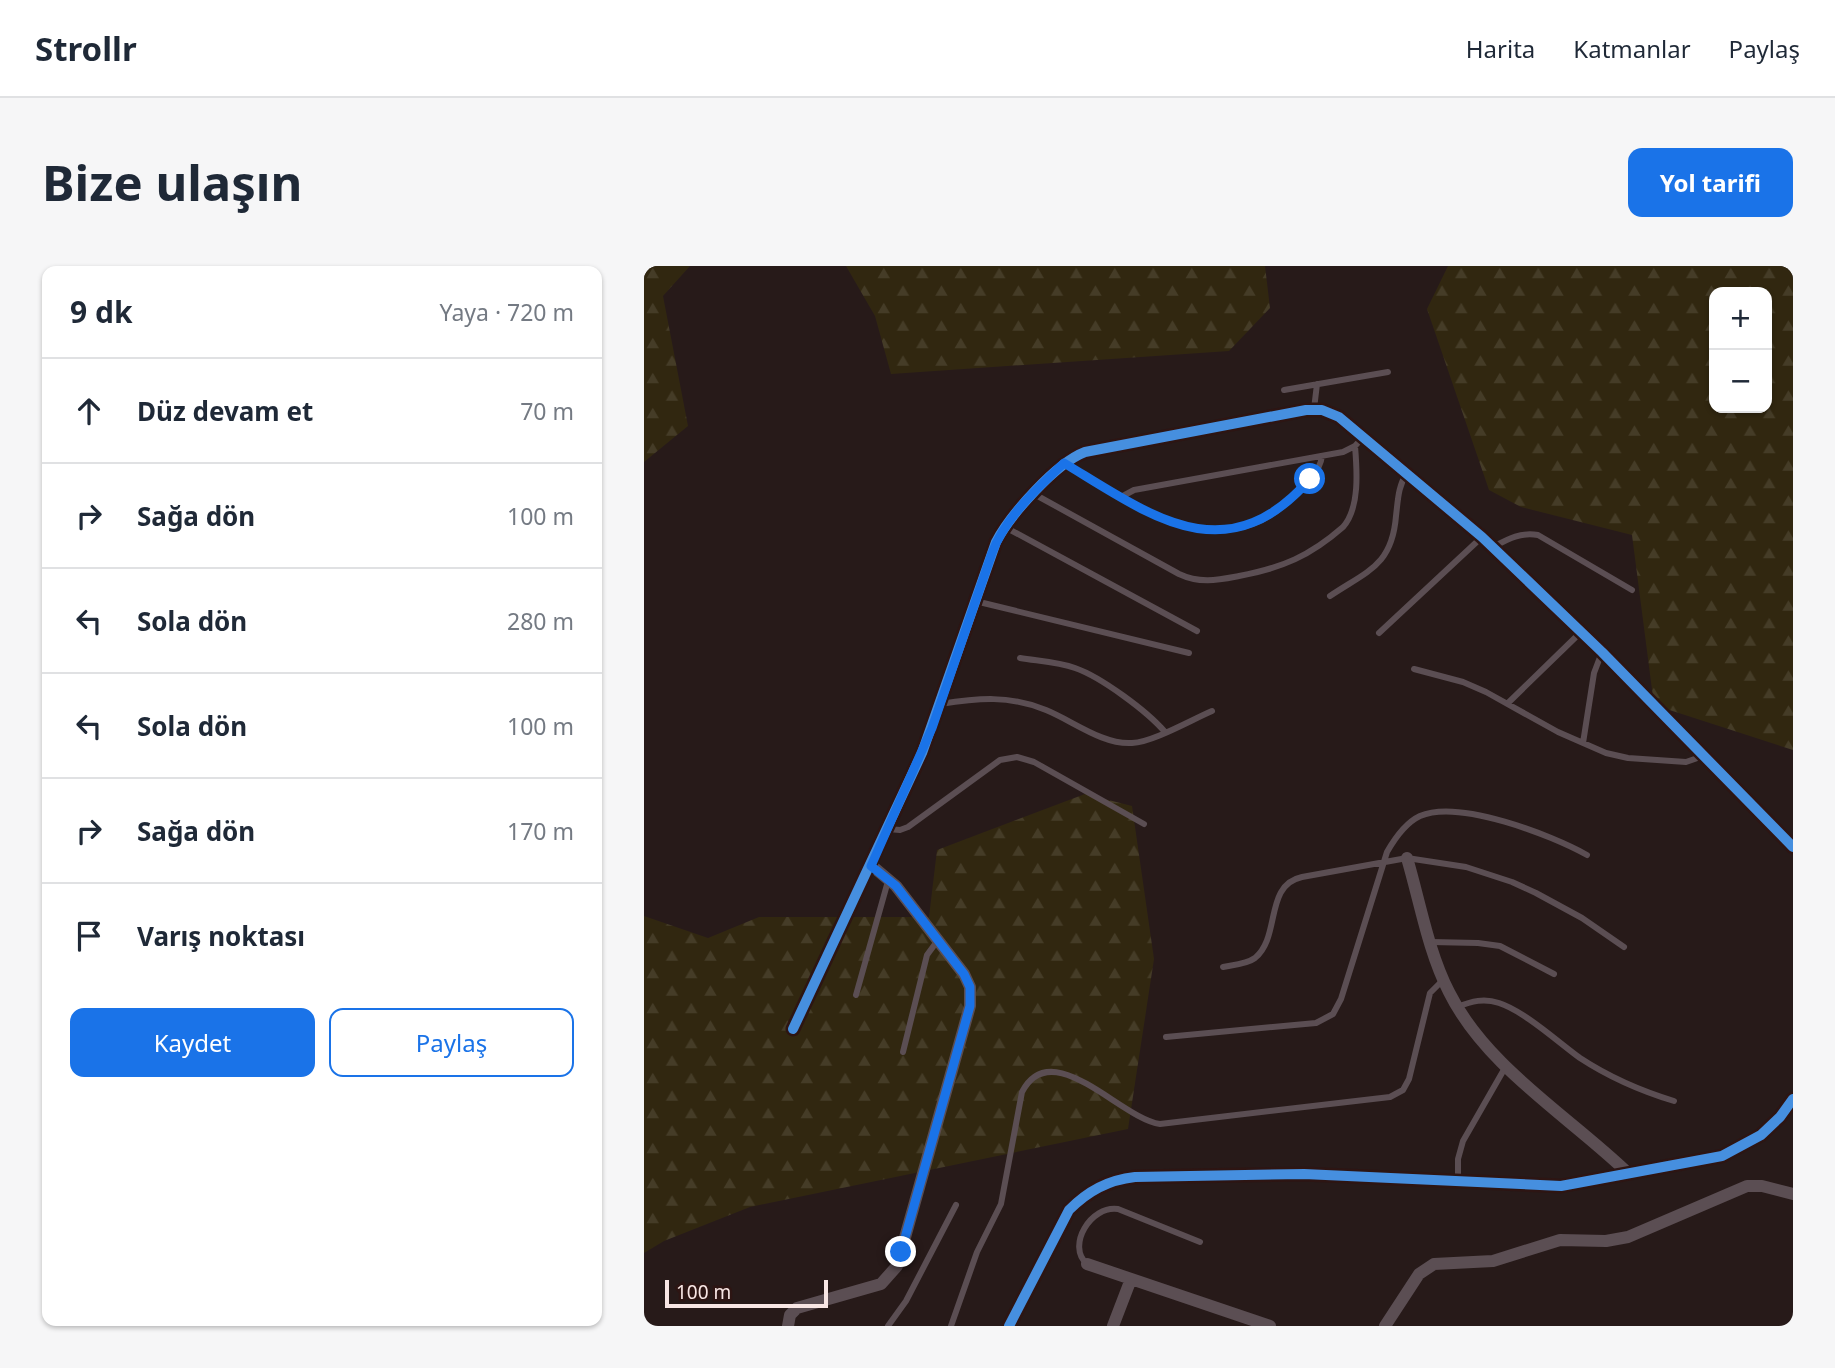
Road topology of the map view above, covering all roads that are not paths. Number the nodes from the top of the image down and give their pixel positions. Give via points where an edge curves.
1 (1388, 372) dead end
2 (1317, 384) junction
3 (1284, 390) dead end
4 (1314, 410) junction
5 (1359, 441) junction
6 (1322, 456) junction
7 (1064, 463) junction
8 (1407, 473) junction
9 (1034, 494) junction
10 (1121, 497) junction
11 (1005, 527) junction
12 (1482, 537) junction
13 (1493, 547) junction
14 (1632, 590) dead end
15 (1329, 596) dead end
16 (975, 601) junction
17 (1197, 631) dead end
18 (1581, 632) junction
19 (1379, 633) dead end
20 (1602, 652) junction
21 (1189, 653) dead end
22 (1020, 658) dead end
23 (1415, 670) dead end
24 (1508, 703) junction
25 (940, 704) junction
26 (1212, 711) dead end
27 (1165, 732) junction
28 (1583, 743) junction
29 (1704, 755) junction
30 (1144, 824) dead end
31 (888, 829) junction
32 (1793, 848) edge
33 (1587, 855) dead end
34 (1407, 859) junction
35 (1383, 863) junction
36 (871, 866) junction
37 (889, 879) junction
38 (938, 940) junction
39 (1431, 942) junction
40 (1624, 947) dead end
41 (1223, 967) dead end
42 (1554, 974) dead end
43 (1443, 980) junction
44 (856, 995) dead end
45 (1457, 1007) junction
46 (793, 1029) dead end
47 (1166, 1037) dead end
48 (903, 1052) dead end
49 (1506, 1066) junction
50 (1793, 1100) edge
51 (1674, 1101) dead end
52 (1629, 1174) junction
53 (1458, 1182) junction
54 (1793, 1194) edge
55 (956, 1205) dead end
56 (1200, 1242) dead end
57 (1087, 1264) joint
58 (1131, 1279) junction
59 (1236, 1322) edge
60 (788, 1326) edge
61 (888, 1326) edge
62 (951, 1326) edge
63 (1009, 1326) edge
64 (1113, 1326) edge
65 (1270, 1326) edge
66 (1385, 1326) edge

1 - 2 lane
2 - 3 lane
2 - 4 lane
4 - 5 street via 1339,417
4 - 7 street via 1093,449
5 - 6 lane via 1343,452
5 - 8 street
5 - 9 lane via 1354,504 1343,527 1287,565 1217,580 1194,580 1179,574
6 - 10 lane via 1135,490
6 - 10 lane via 1318,469 1285,505 1236,528 1188,527
7 - 9 street
7 - 10 lane
8 - 12 street
8 - 15 lane via 1398,492 1389,551 1380,563
9 - 11 street
11 - 16 street
11 - 17 lane
12 - 13 street
12 - 19 lane
13 - 14 lane via 1514,536 1538,535
13 - 18 street
16 - 21 lane
16 - 25 street
18 - 20 street
18 - 24 lane
20 - 28 lane via 1594,673
20 - 29 street
22 - 27 lane via 1090,674
23 - 24 lane via 1463,682
24 - 28 lane
25 - 27 lane via 982,698 1018,701 1122,743 1137,743
25 - 31 street
26 - 27 lane
28 - 29 lane via 1628,758 1686,762
29 - 32 street
30 - 31 lane via 1034,762 1017,757 1000,760 908,827
31 - 36 street
33 - 35 lane via 1531,830 1448,810 1416,818 1399,833
34 - 35 lane
34 - 39 street
34 - 40 lane via 1466,867 1512,882 1560,905
35 - 41 lane via 1290,880 1280,892 1262,950 1250,961
35 - 47 lane via 1341,999 1328,1017 1316,1023
36 - 37 street
36 - 46 street
37 - 38 street
37 - 44 lane
38 - 48 lane via 927,955
38 - 60 street via 968,981 970,1006 899,1259 881,1284 801,1306 790,1315
39 - 42 lane via 1500,946
39 - 43 street
43 - 45 street
43 - 62 lane via 1428,999 1409,1079 1390,1097 1160,1124 1137,1116 1066,1073 1046,1072 1032,1078 1022,1091 1001,1204 977,1252
45 - 49 street
45 - 51 lane via 1472,1000 1510,1007 1599,1069
49 - 52 street
49 - 53 lane via 1463,1141
50 - 52 street via 1771,1126 1736,1150 1709,1160
52 - 53 street via 1561,1186
53 - 63 street via 1304,1174 1114,1181 1085,1195 1069,1210
54 - 66 street via 1747,1186 1628,1237 1560,1240 1493,1261 1434,1264 1419,1274
55 - 61 lane
56 - 57 lane via 1108,1209 1090,1219 1079,1245
57 - 58 street
58 - 59 street
58 - 64 street
59 - 65 street

